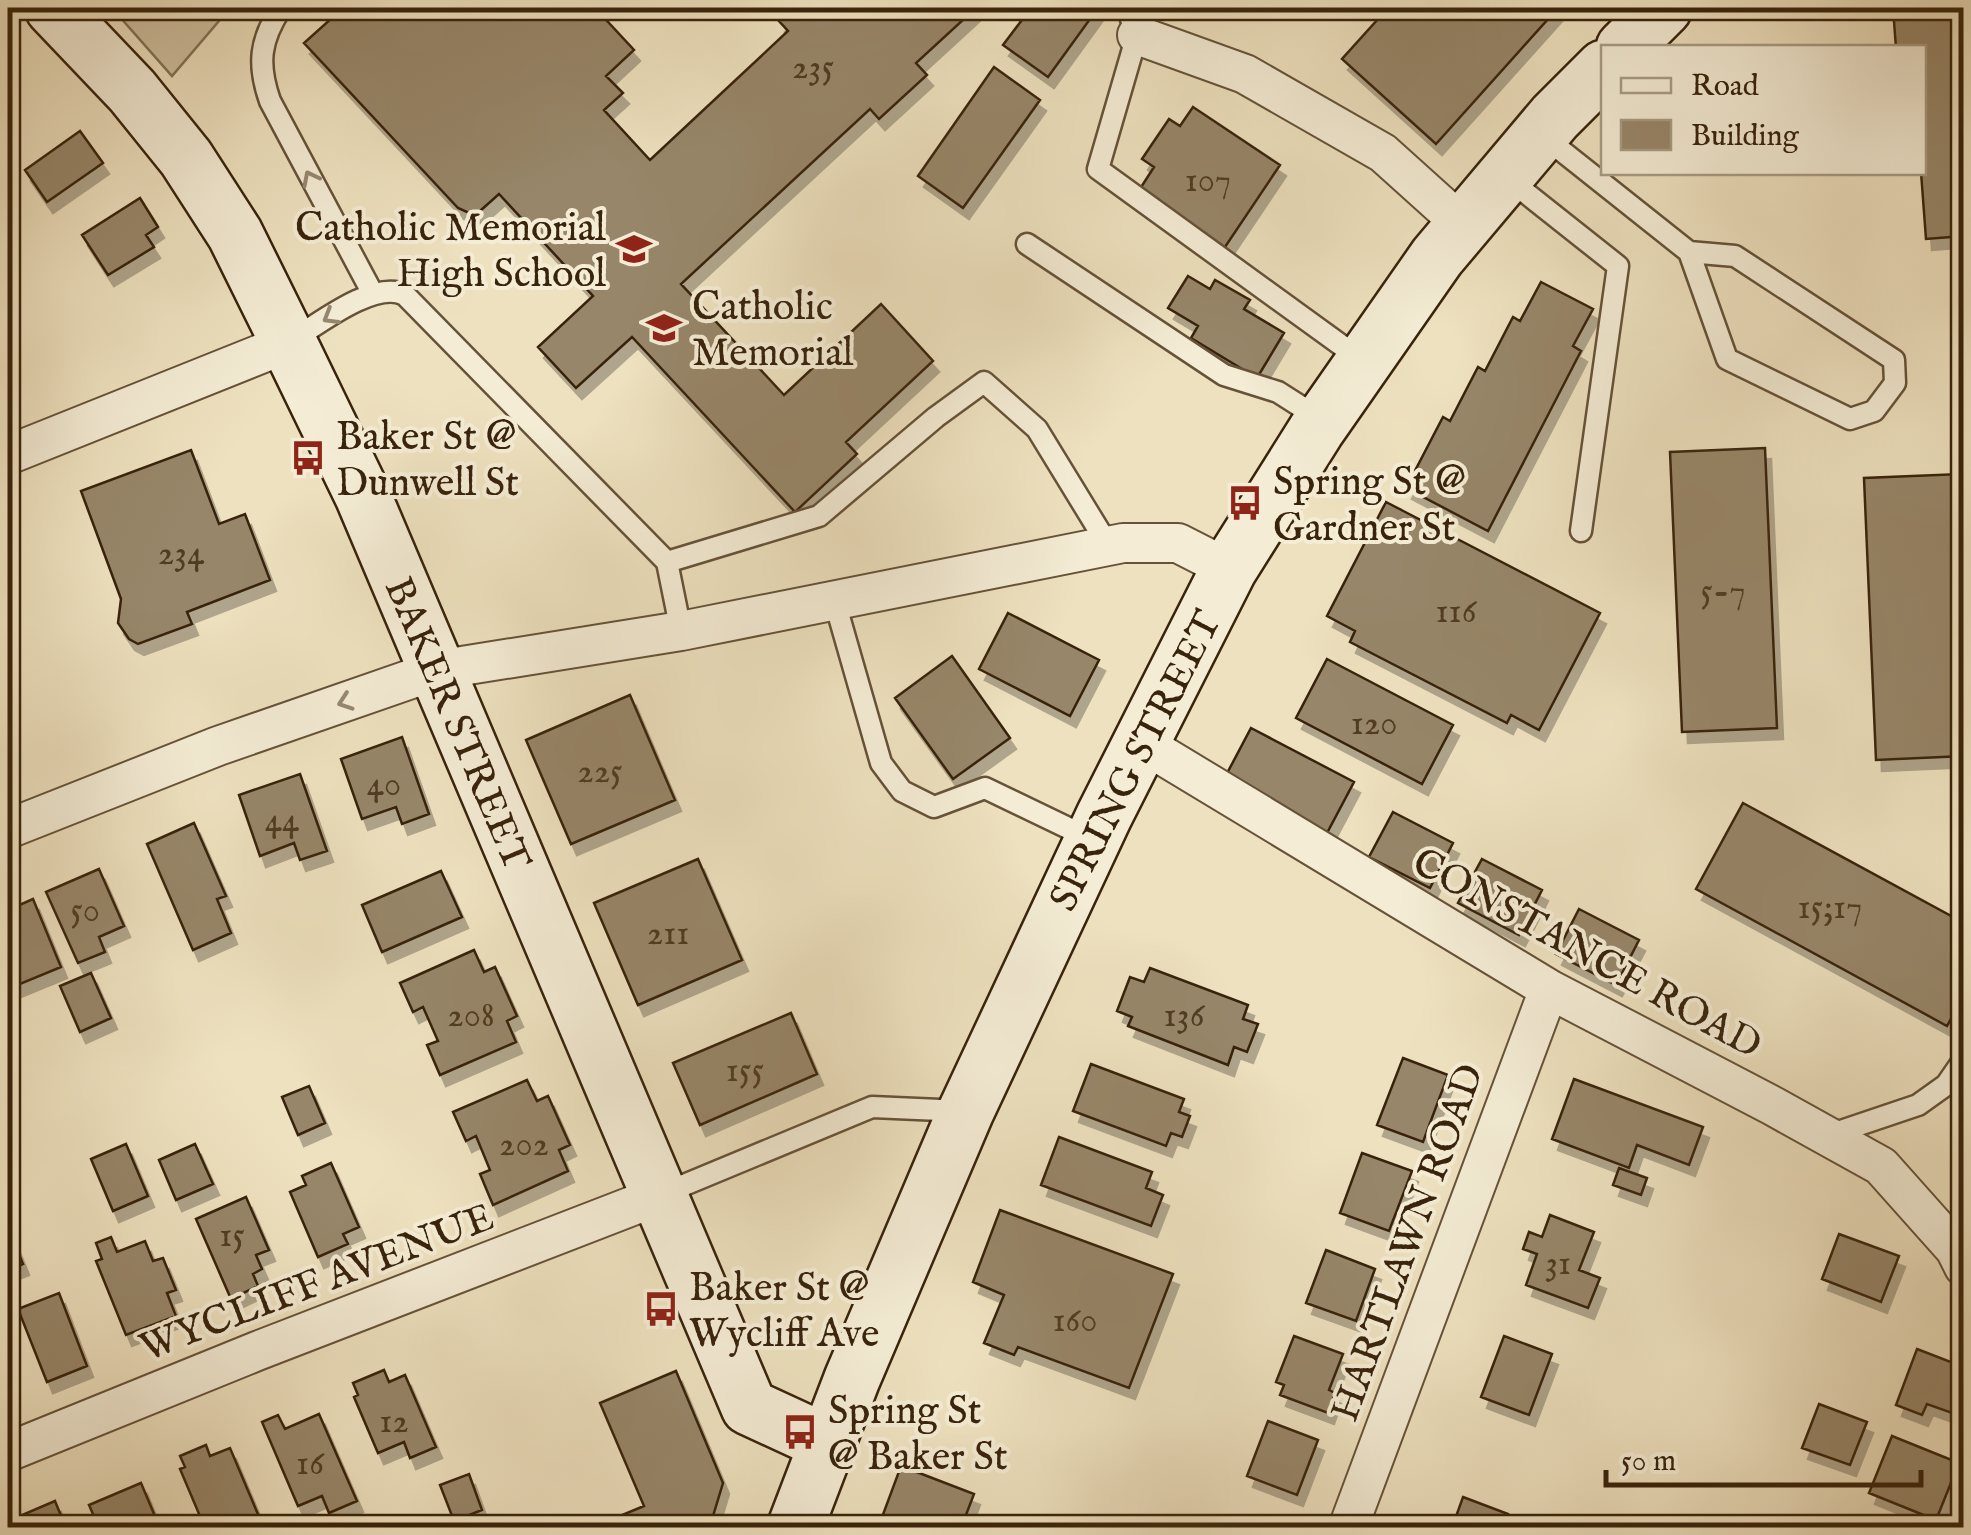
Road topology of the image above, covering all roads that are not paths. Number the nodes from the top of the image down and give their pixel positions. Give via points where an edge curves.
1 (52, 8) edge
2 (281, 8) edge
3 (1664, 8) edge
4 (1132, 21) edge
5 (1627, 45) edge
6 (1601, 71) edge
7 (1541, 135) junction
8 (1505, 176) junction
9 (1464, 226) junction
10 (1027, 244) dead end
11 (1688, 252) junction
12 (374, 294) junction
13 (288, 342) junction
14 (1364, 362) junction
15 (1324, 421) junction
16 (8, 455) edge
17 (1581, 531) dead end
18 (1108, 546) junction
19 (667, 562) junction
20 (1229, 569) junction
21 (834, 599) junction
22 (680, 631) junction
23 (437, 670) junction
24 (1142, 743) junction
25 (8, 829) edge
26 (1092, 840) junction
27 (1549, 989) junction
28 (1964, 1058) edge
29 (966, 1111) junction
30 (1827, 1136) junction
31 (658, 1196) junction
32 (1964, 1268) edge
33 (827, 1443) junction
34 (8, 1452) edge
35 (795, 1528) edge
36 (1348, 1528) edge

1 - 13 main road, BAKER STREET via 186,158 235,234
12 -> 2 lane via 262,77 261,48
3 - 5 main road
4 - 9 street via 1244,74 1383,153
4 - 14 lane via 1098,169
6 - 7 main road, SPRING STREET
7 - 8 main road, SPRING STREET
7 - 11 lane
8 - 9 main road, SPRING STREET
8 - 17 lane via 1618,266
9 - 14 main road, SPRING STREET
10 - 15 lane via 1224,375 1278,392
11 - 11 lane via 1727,359 1850,419 1874,412 1895,382 1894,360 1735,256
12 -> 13 lane
12 - 19 lane via 405,295
13 - 16 street
13 - 23 main road, BAKER STREET
14 - 15 main road, SPRING STREET
15 - 20 main road, SPRING STREET
18 - 19 lane via 1037,429 984,382 819,516
18 - 20 street via 1178,542
18 - 21 street
19 - 22 lane
20 - 24 main road, SPRING STREET
21 - 22 street
21 - 26 lane via 881,763 902,791 934,808 985,788
22 - 23 street
23 -> 25 street
23 - 31 main road, BAKER STREET
24 - 26 main road, SPRING STREET
24 - 27 street, CONSTANCE ROAD
26 - 29 main road, SPRING STREET
27 - 30 street, CONSTANCE ROAD
27 - 36 street, HARTLAWN ROAD
28 - 30 lane via 1946,1086 1918,1105
29 - 31 lane via 872,1106
29 - 33 main road, SPRING STREET
30 - 32 street, CONSTANCE ROAD via 1881,1166 1955,1249
31 - 33 main road, BAKER STREET via 749,1408
31 - 34 street, WYCLIFF AVENUE
33 - 35 main road, SPRING STREET

